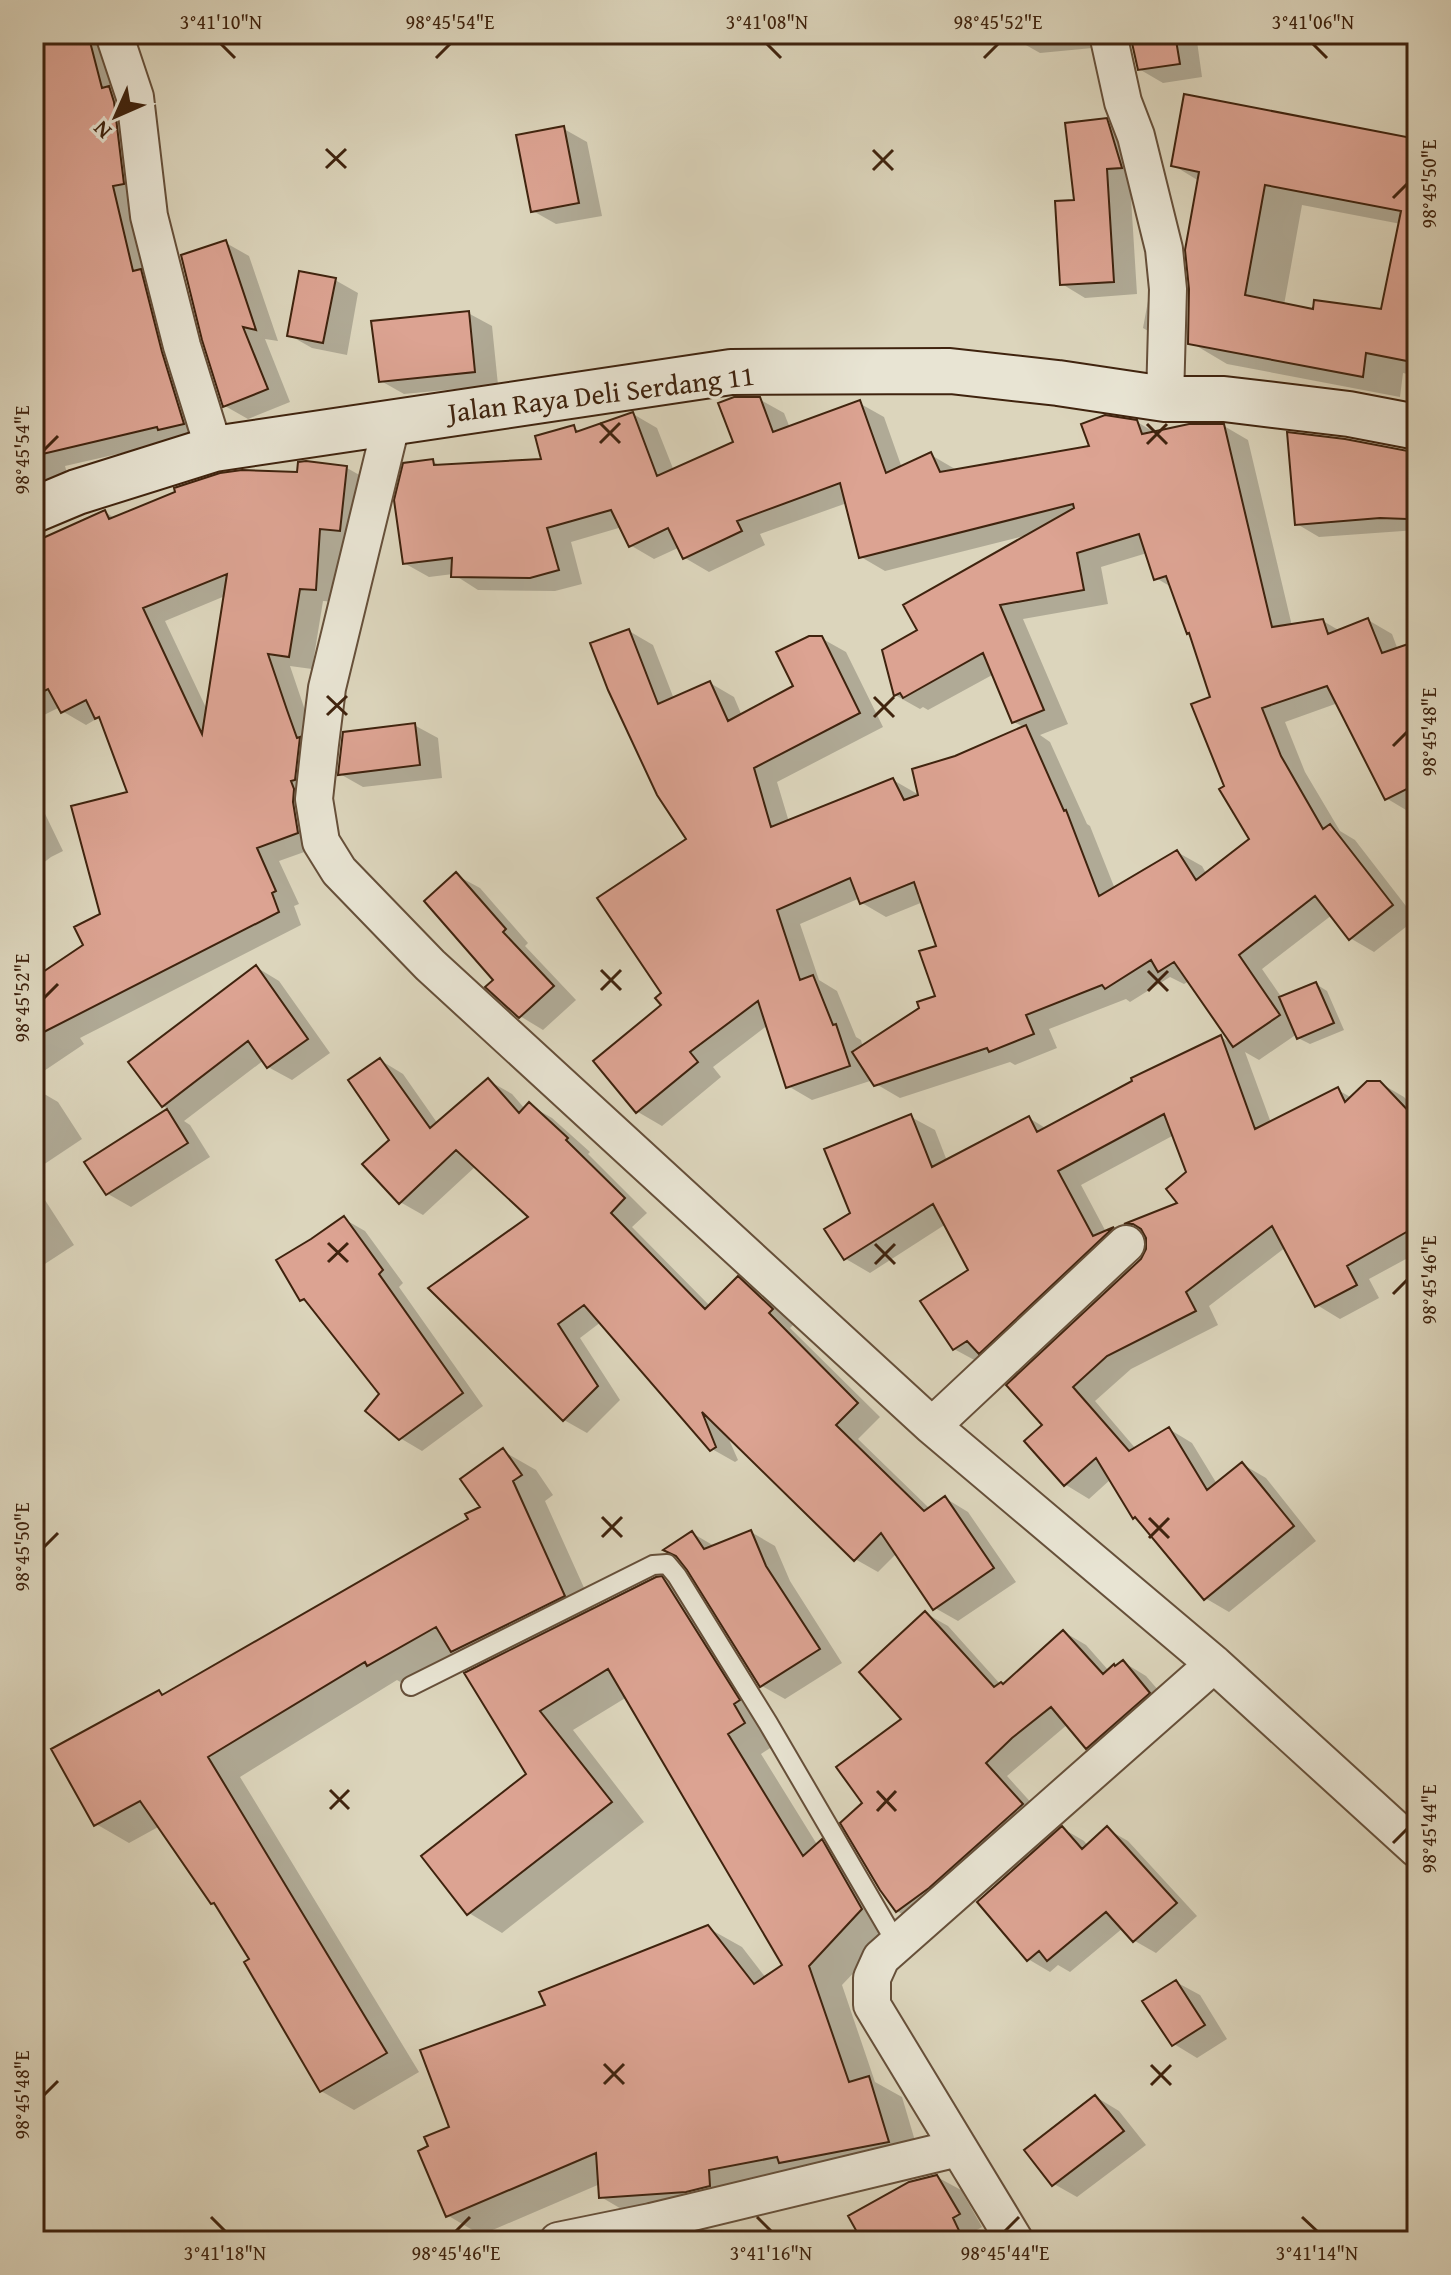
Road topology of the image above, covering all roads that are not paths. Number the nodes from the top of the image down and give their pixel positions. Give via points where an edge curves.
1 (114, 34) edge
2 (1108, 34) edge
3 (1165, 399) junction
4 (392, 421) junction
5 (1417, 427) edge
6 (214, 449) junction
7 (34, 510) edge
8 (1126, 1244) dead end
9 (932, 1426) junction
10 (1214, 1664) junction
11 (411, 1686) dead end
12 (1417, 1849) edge
13 (897, 1944) junction
14 (958, 2148) junction
15 (558, 2241) edge
16 (1015, 2241) edge

1 - 6 street via 135,97 149,216
2 - 3 street via 1164,249
3 - 4 street, Jalan Raya Deli Serdang 11 via 950,371 731,372
3 - 5 street, Jalan Raya Deli Serdang 11 via 1224,399
4 - 6 street, Jalan Raya Deli Serdang 11
4 - 9 street via 327,688 314,799 321,842 339,871 430,965
6 - 7 street, Jalan Raya Deli Serdang 11
8 - 9 street
9 - 10 street
10 - 12 street
10 - 13 street
11 - 13 lane via 653,1565 667,1564 768,1723
13 - 14 street via 881,1958 872,1978 872,2005
14 - 15 street
14 - 16 street

